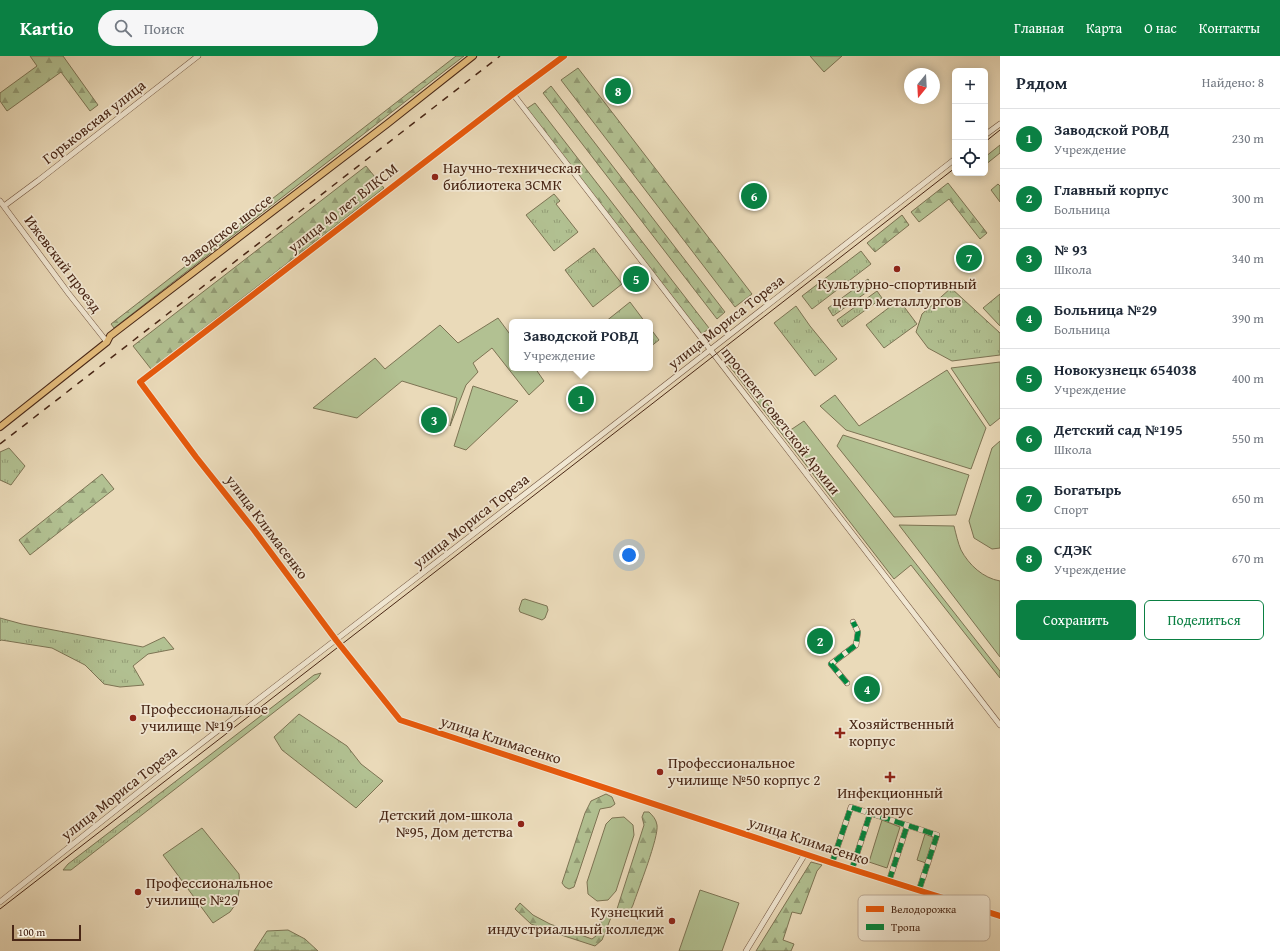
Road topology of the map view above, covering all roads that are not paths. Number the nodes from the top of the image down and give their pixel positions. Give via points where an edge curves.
1 (198, 56) edge
2 (473, 56) edge
3 (564, 56) edge
4 (513, 94) junction
5 (1000, 124) edge
6 (988, 133) edge
7 (952, 161) edge
8 (0, 201) edge
9 (4, 206) junction
10 (107, 342) junction
11 (710, 349) junction
12 (140, 382) joint
13 (0, 427) edge
14 (853, 622) dead end
15 (336, 640) junction
16 (847, 683) dead end
17 (1000, 725) edge
18 (870, 814) junction
19 (907, 826) junction
20 (806, 854) junction
21 (832, 863) junction
22 (852, 869) junction
23 (889, 880) junction
24 (919, 890) junction
25 (935, 895) edge
26 (0, 902) edge
27 (990, 913) edge
28 (1000, 916) edge
29 (746, 951) edge

1 - 9 street, Горьковская улица
2 - 10 main road, Заводское шоссе via 110,336
3 - 4 street, улица 40 лет ВЛКСМ
4 - 11 street, проспект Советской Армии
4 - 12 street, улица 40 лет ВЛКСМ
5 - 6 street
7 - 11 street, улица Мориса Тореза
8 - 9 street, Ижевский проезд
9 - 10 street, Ижевский проезд
10 - 13 main road, Заводское шоссе
11 - 15 street, улица Мориса Тореза
11 - 17 street, проспект Советской Армии
12 - 15 street, улица Климасенко
14 - 16 street via 858,632 856,645 832,664
15 - 20 street, улица Климасенко via 400,720
15 - 26 street, улица Мориса Тореза
18 - 19 street
18 - 21 street via 851,807
18 - 22 street
19 - 23 street
19 - 24 street via 937,835
20 - 21 street, улица Климасенко
20 - 29 street
21 - 22 street, улица Климасенко
22 - 23 street, улица Климасенко
23 - 24 street, улица Климасенко
24 - 25 street, улица Климасенко
27 - 28 street, улица Климасенко

